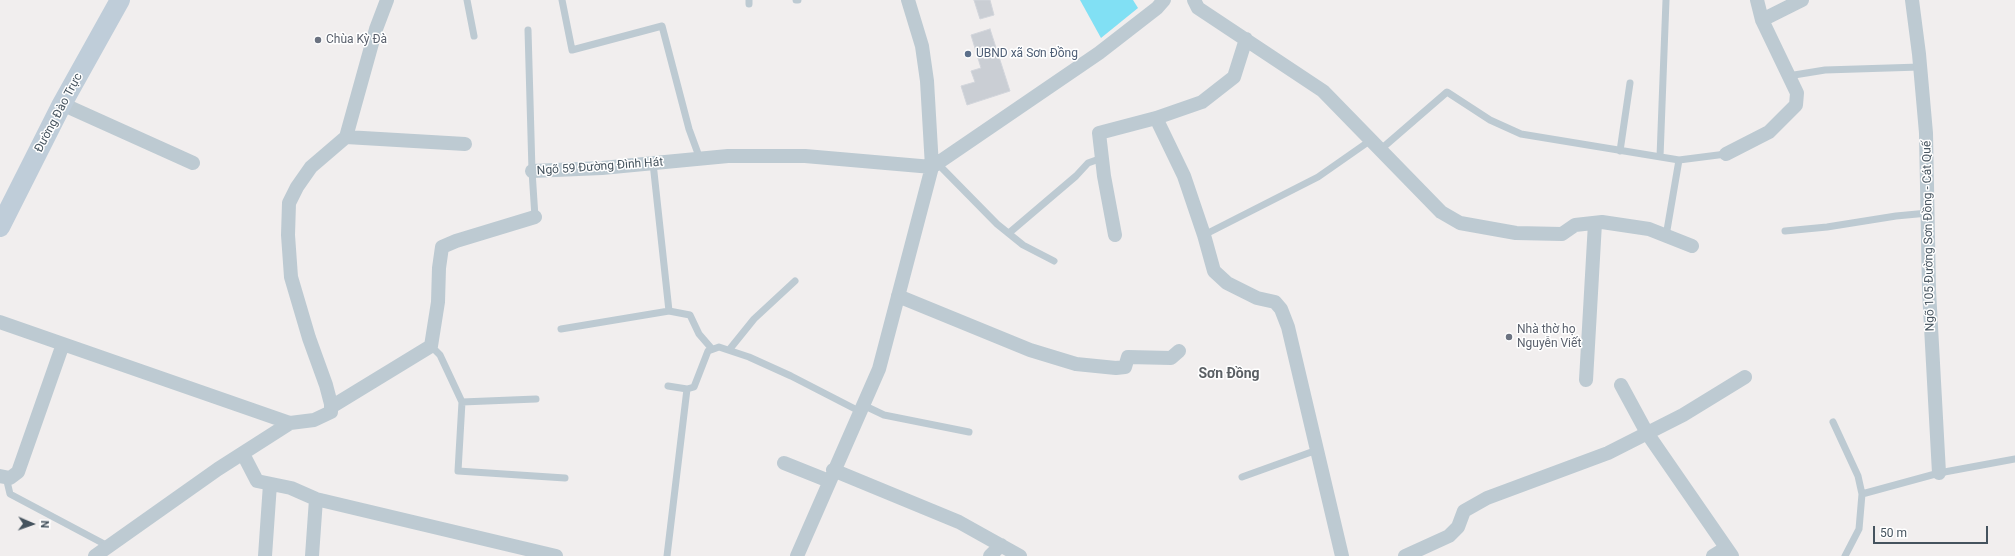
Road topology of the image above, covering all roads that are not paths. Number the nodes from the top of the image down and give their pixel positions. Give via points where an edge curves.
1 (120, 0) edge
2 (387, 0) edge
3 (467, 0) edge
4 (562, 0) edge
5 (908, 0) edge
6 (1164, 0) edge
7 (1194, 0) edge
8 (1666, 0) edge
9 (1757, 0) edge
10 (1802, 0) edge
11 (1912, 0) edge
12 (1762, 20) junction
13 (528, 30) dead end
14 (474, 36) dead end
15 (1246, 39) junction
16 (1920, 67) junction
17 (1788, 76) junction
18 (1630, 83) dead end
19 (62, 104) junction
20 (1156, 118) junction
21 (346, 137) junction
22 (465, 144) dead end
23 (1375, 145) junction
24 (1620, 151) junction
25 (1726, 154) joint
26 (1660, 157) junction
27 (1102, 158) junction
28 (700, 159) junction
29 (1679, 160) junction
30 (192, 163) dead end
31 (653, 163) junction
32 (934, 165) junction
33 (532, 171) junction
34 (1928, 213) junction
35 (535, 217) joint
36 (1595, 223) junction
37 (0, 227) edge
38 (1785, 231) dead end
39 (1009, 234) junction
40 (1115, 235) dead end
41 (1204, 235) junction
42 (1666, 236) junction
43 (1692, 246) dead end
44 (1054, 261) dead end
45 (795, 281) dead end
46 (898, 296) junction
47 (669, 311) junction
48 (0, 322) edge
49 (560, 329) dead end
50 (63, 344) junction
51 (431, 346) junction
52 (712, 349) junction
53 (729, 350) junction
54 (1179, 351) dead end
55 (1745, 377) dead end
56 (1586, 380) dead end
57 (1621, 385) dead end
58 (668, 386) dead end
59 (687, 389) junction
60 (536, 398) dead end
61 (462, 402) junction
62 (331, 407) junction
63 (861, 408) junction
64 (290, 422) junction
65 (1834, 422) dead end
66 (969, 432) dead end
67 (1647, 433) junction
68 (1317, 450) junction
69 (243, 454) junction
70 (2015, 459) edge
71 (784, 463) dead end
72 (1939, 473) junction
73 (3, 476) edge
74 (831, 476) junction
75 (1242, 477) dead end
76 (565, 478) dead end
77 (270, 484) junction
78 (1862, 494) junction
79 (316, 499) junction
80 (1001, 545) junction
81 (108, 546) junction
82 (1729, 552) edge
83 (95, 556) edge
84 (265, 556) edge
85 (312, 556) edge
86 (556, 556) edge
87 (667, 556) edge
88 (797, 556) edge
89 (990, 556) edge
90 (1020, 556) edge
91 (1342, 556) edge
92 (1405, 556) edge
93 (1713, 556) edge
94 (1845, 556) edge

1 - 19 street, Đường Đào Trực
2 - 21 street via 376,29
3 - 14 lane
4 - 28 lane via 572,50 662,26 689,129
5 - 32 street via 922,46
6 - 32 street via 1098,53
7 - 15 street via 1198,8
8 - 26 lane
9 - 12 street
10 - 12 street
11 - 16 street, Ngõ 105 Đường Sơn Đồng - Cát Quế
12 - 17 street
13 - 33 lane
15 - 20 street via 1234,77 1202,102
15 - 23 street via 1323,91
16 - 17 lane via 1825,70
16 - 34 street, Ngõ 105 Đường Sơn Đồng - Cát Quế via 1926,133
17 - 25 street via 1797,93 1796,105 1769,132
18 - 24 lane
19 - 30 street
19 - 37 street, Đường Đào Trực
20 - 27 street via 1099,133
20 - 41 street via 1184,176
21 - 22 street
21 - 62 street via 311,167 289,203 291,277
23 - 24 lane via 1447,92 1490,120 1521,134
23 - 36 street via 1441,212 1460,223 1516,233 1562,234 1575,224
23 - 41 lane via 1318,178
24 - 26 lane
25 - 29 lane
26 - 29 lane
27 - 39 lane via 1088,163
27 - 40 street
28 - 31 street, Ngõ 59 Đường Đình Hát
28 - 32 street, Ngõ 59 Đường Đình Hát via 728,156 805,156
29 - 42 lane
31 - 33 street, Ngõ 59 Đường Đình Hát
31 - 47 lane
32 - 39 lane
32 - 46 street
33 - 35 lane, Ngõ 59 Đường Đình Hát
34 - 38 lane
34 - 72 street, Ngõ 105 Đường Sơn Đồng - Cát Quế via 1929,298
35 - 51 street, Ngõ 59 Đường Đình Hát via 456,241 442,248 438,302
36 - 42 street via 1649,230
36 - 56 street
39 - 44 lane via 1023,245
41 - 68 street via 1214,271 1227,283 1257,298 1275,302 1281,309 1288,327
42 - 43 street
45 - 53 lane via 754,320
46 - 54 street via 1030,350 1076,364 1125,367 1128,357 1171,358
46 - 63 street via 879,369
47 - 49 lane
47 - 52 lane via 690,315 699,334
48 - 50 street
50 - 64 street
50 - 73 street via 18,472 14,477
51 - 61 lane via 440,355
51 - 62 street
52 - 53 lane via 719,347
52 - 59 lane via 708,351 694,387
53 - 63 lane
55 - 67 street via 1683,415
57 - 67 street
58 - 59 lane
59 - 87 lane
60 - 61 lane
61 - 76 lane via 458,471
62 - 64 street via 331,412 314,420
63 - 66 lane
63 - 74 street
64 - 69 street
65 - 78 lane via 1858,476
67 - 82 street
67 - 92 street via 1608,453 1487,498 1464,511 1458,527 1449,536
68 - 75 lane
68 - 91 street
69 - 77 street via 257,481
69 - 81 street
70 - 72 lane
71 - 74 street
72 - 78 lane
73 - 81 lane via 10,494
74 - 80 street via 959,522
74 - 88 street
77 - 79 street via 291,488
77 - 84 street
78 - 94 lane via 1859,529
79 - 85 street
79 - 86 street
80 - 89 street
80 - 90 street
81 - 83 street
82 - 93 street

